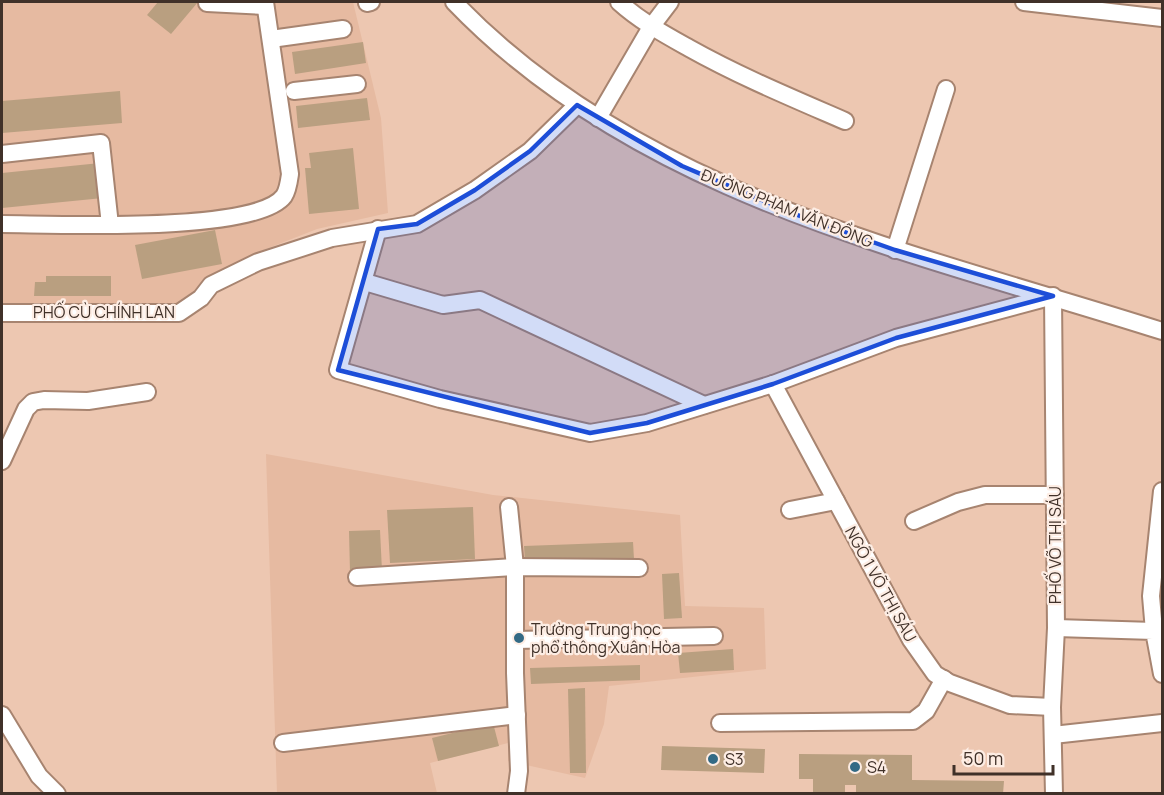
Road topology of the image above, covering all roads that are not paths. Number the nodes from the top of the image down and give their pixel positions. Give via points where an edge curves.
1 (454, 2) edge
2 (619, 2) edge
3 (670, 2) edge
4 (1024, 2) edge
5 (207, 3) edge
6 (265, 4) edge
7 (1162, 18) edge
8 (651, 27) junction
9 (343, 29) dead end
10 (270, 39) junction
11 (357, 84) dead end
12 (554, 88) junction
13 (946, 90) dead end
14 (294, 91) dead end
15 (577, 105) junction
16 (563, 118) junction
17 (598, 118) junction
18 (845, 121) dead end
19 (2, 154) edge
20 (2, 224) edge
21 (110, 225) junction
22 (378, 229) junction
23 (895, 250) junction
24 (364, 282) junction
25 (1053, 296) junction
26 (2, 313) edge
27 (1162, 331) edge
28 (773, 384) junction
29 (147, 392) dead end
30 (704, 405) junction
31 (2, 461) edge
32 (1162, 491) edge
33 (1054, 495) junction
34 (836, 501) junction
35 (509, 507) dead end
36 (790, 510) dead end
37 (914, 521) dead end
38 (514, 567) junction
39 (639, 568) dead end
40 (357, 577) dead end
41 (1056, 628) junction
42 (1158, 629) edge
43 (714, 636) dead end
44 (515, 640) junction
45 (1162, 674) edge
46 (944, 679) junction
47 (1052, 707) junction
48 (517, 715) junction
49 (2, 716) edge
50 (720, 723) dead end
51 (1162, 723) edge
52 (1053, 735) junction
53 (283, 743) dead end
54 (57, 794) edge
55 (516, 794) edge
56 (1054, 794) edge

1 - 12 street, ĐƯỜNG PHẠM VĂN ĐỒNG via 492,39
2 - 8 street
3 - 8 street
4 - 7 street
5 - 6 street
6 - 10 street
8 - 17 street
8 - 18 street via 752,81
9 - 10 street
10 - 21 street via 290,174 284,196 262,209 215,220
11 - 14 street
12 - 15 street, ĐƯỜNG PHẠM VĂN ĐỒNG
12 - 16 street
13 - 23 street
15 - 16 street, PHỐ CÙ CHÍNH LAN
15 - 17 street, ĐƯỜNG PHẠM VĂN ĐỒNG
16 - 22 street, PHỐ CÙ CHÍNH LAN via 530,151 475,190 417,224
17 - 23 street, ĐƯỜNG PHẠM VĂN ĐỒNG via 682,166 800,216
19 - 21 street via 101,143
20 - 21 street
22 - 24 street
22 - 26 street, PHỐ CÙ CHÍNH LAN via 332,238 258,262 211,285 201,298 179,313
23 - 25 street, ĐƯỜNG PHẠM VĂN ĐỒNG
24 - 30 street via 443,305 480,300
24 - 30 street via 338,370 440,399 590,433 647,423
25 - 27 street, ĐƯỜNG PHẠM VĂN ĐỒNG
25 - 28 street via 896,338
25 - 33 street, PHỐ VÕ THỊ SÁU
28 - 30 street
28 - 34 street, NGÕ 1 VÕ THỊ SÁU
29 - 31 street via 88,401 33,402
32 - 42 street via 1151,596
33 - 37 street via 985,495
33 - 41 street, PHỐ VÕ THỊ SÁU
34 - 36 street
34 - 46 street, NGÕ 1 VÕ THỊ SÁU via 911,640 935,674
35 - 38 street
38 - 39 street
38 - 40 street
38 - 44 street
41 - 42 street
41 - 47 street, PHỐ VÕ THỊ SÁU
42 - 45 street
43 - 44 street
44 - 48 street
46 - 47 street, NGÕ 1 VÕ THỊ SÁU via 1010,705
46 - 50 street via 926,711 913,721
47 - 52 street, PHỐ VÕ THỊ SÁU
48 - 53 street
48 - 55 street
49 - 54 street via 39,776
51 - 52 street
52 - 56 street, PHỐ VÕ THỊ SÁU

